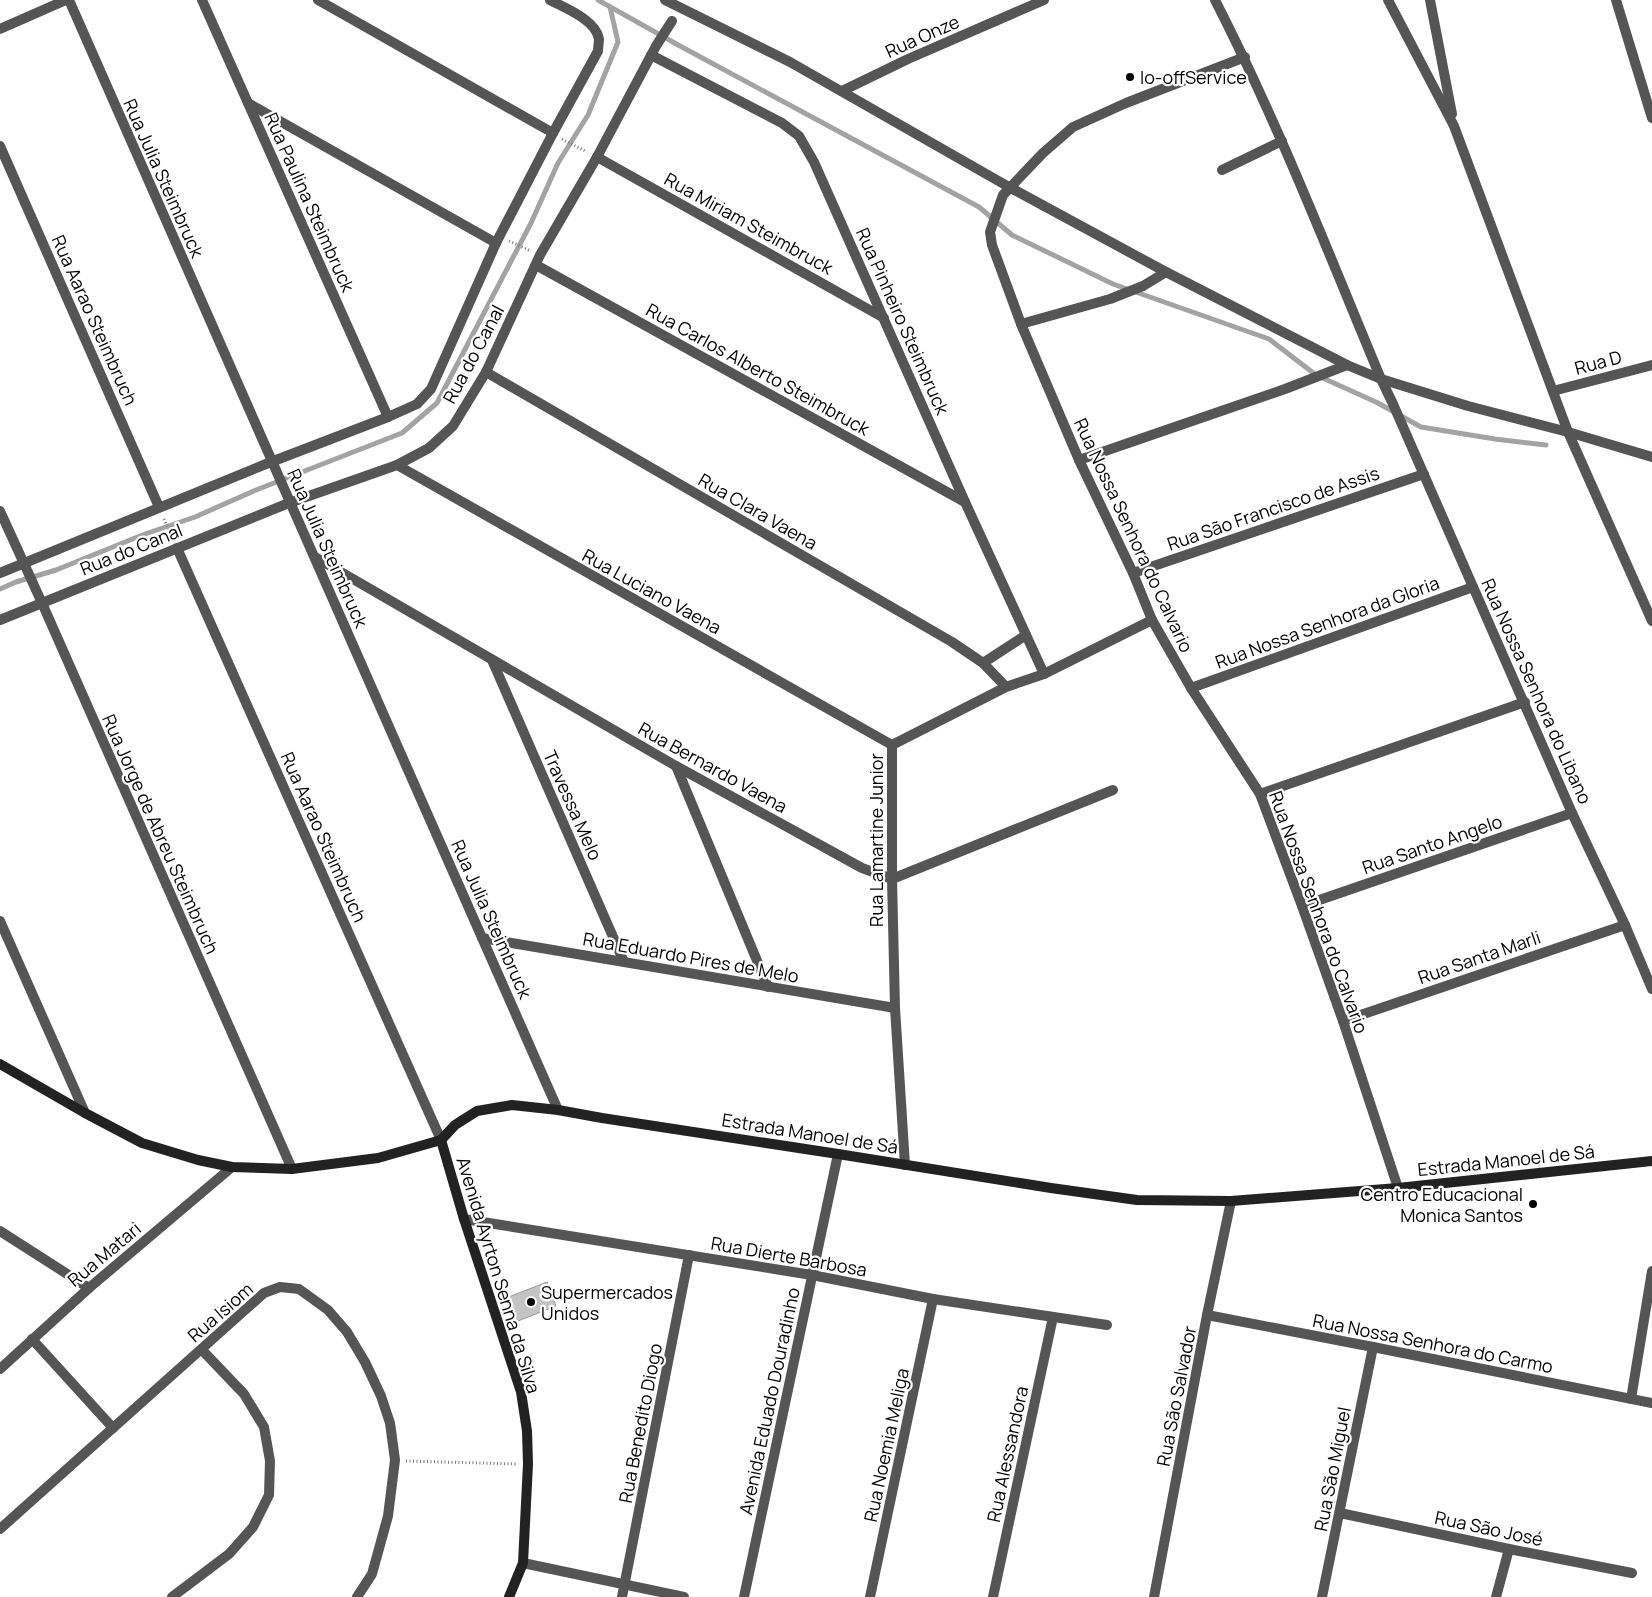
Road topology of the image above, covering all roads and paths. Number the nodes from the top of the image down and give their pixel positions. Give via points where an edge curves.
1 (67, 0) edge
2 (202, 0) edge
3 (318, 0) edge
4 (550, 0) edge
5 (665, 0) edge
6 (1044, 0) edge
7 (1215, 0) edge
8 (1388, 0) edge
9 (1430, 0) edge
10 (1616, 0) edge
11 (672, 21) dead end
12 (0, 29) edge
13 (651, 55) junction
14 (1244, 57) junction
15 (842, 91) junction
16 (248, 103) junction
17 (1652, 118) edge
18 (1454, 126) junction
19 (556, 135) junction
20 (1282, 141) junction
21 (0, 146) edge
22 (586, 151) dead end
23 (597, 157) junction
24 (1222, 170) dead end
25 (1006, 191) junction
26 (500, 241) junction
27 (534, 252) dead end
28 (536, 265) junction
29 (1166, 272) junction
30 (884, 318) junction
31 (1021, 324) junction
32 (1347, 365) junction
33 (1652, 365) edge
34 (486, 372) junction
35 (1381, 379) junction
36 (1553, 391) junction
37 (388, 417) junction
38 (1568, 432) junction
39 (1652, 457) edge
40 (1079, 460) junction
41 (272, 465) junction
42 (397, 465) junction
43 (1424, 474) junction
44 (288, 500) junction
45 (965, 502) junction
46 (160, 509) junction
47 (0, 511) edge
48 (175, 543) junction
49 (315, 557) junction
50 (24, 565) junction
51 (0, 573) edge
52 (1133, 573) junction
53 (1474, 587) junction
54 (41, 600) junction
55 (0, 620) edge
56 (1152, 620) junction
57 (1652, 621) edge
58 (1026, 635) junction
59 (492, 660) junction
60 (983, 663) junction
61 (1044, 674) junction
62 (1006, 687) junction
63 (1191, 688) junction
64 (1524, 702) junction
65 (892, 744) junction
66 (676, 766) junction
67 (1113, 790) dead end
68 (1260, 794) junction
69 (1572, 813) junction
70 (892, 879) junction
71 (1302, 906) junction
72 (0, 921) edge
73 (1625, 925) junction
74 (482, 938) junction
75 (624, 962) junction
76 (768, 987) junction
77 (1652, 989) edge
78 (895, 1008) junction
79 (1343, 1021) junction
80 (0, 1064) edge
81 (558, 1110) junction
82 (85, 1113) junction
83 (440, 1140) junction
84 (838, 1154) junction
85 (1652, 1161) edge
86 (905, 1165) junction
87 (232, 1168) junction
88 (292, 1169) junction
89 (1398, 1188) junction
90 (1231, 1201) junction
91 (464, 1219) junction
92 (0, 1232) edge
93 (689, 1255) junction
94 (1652, 1272) edge
95 (812, 1274) junction
96 (89, 1288) junction
97 (934, 1300) junction
98 (1207, 1315) junction
99 (1053, 1317) junction
100 (1107, 1325) dead end
101 (32, 1339) junction
102 (1373, 1347) junction
103 (202, 1350) junction
104 (0, 1369) edge
105 (1631, 1399) junction
106 (1652, 1403) edge
107 (112, 1428) junction
108 (395, 1460) junction
109 (528, 1464) junction
110 (1340, 1513) junction
111 (0, 1529) edge
112 (1508, 1549) junction
113 (523, 1563) junction
114 (1632, 1573) dead end
115 (625, 1584) junction
116 (172, 1597) edge
117 (357, 1597) edge
118 (509, 1597) edge
119 (622, 1597) edge
120 (684, 1597) edge
121 (744, 1597) edge
122 (870, 1597) edge
123 (993, 1597) edge
124 (1154, 1597) edge
125 (1322, 1597) edge
126 (1496, 1597) edge

1 - 12 street
1 - 41 street, Rua Julia Steimbruck
2 - 16 street, Rua Paulina Steimbruck
3 - 19 street
4 - 19 street, Rua do Canal via 587,20 599,38 598,50
5 - 15 street
6 - 15 street, Rua Onze
7 - 14 street, Rua Nossa Senhora do Libano
8 - 18 street
9 - 18 street
10 - 17 street
11 - 13 street, Rua do Canal
13 - 23 street, Rua do Canal
13 - 30 street, Rua Pinheiro Steimbruck via 782,122 799,136 814,162
14 - 20 street, Rua Nossa Senhora do Libano
14 - 25 street via 1126,103 1073,128
15 - 25 street
16 - 26 street
16 - 37 street, Rua Paulina Steimbruck
18 - 36 street
19 - 22 path
19 - 26 street, Rua do Canal
20 - 24 street
20 - 35 street, Rua Nossa Senhora do Libano
21 - 46 street, Rua Aarao Steimbruch
23 - 28 street, Rua do Canal
23 - 30 street, Rua Miriam Steimbruck
25 - 29 street
25 - 31 street, Rua Nossa Senhora do Calvario via 990,232
26 - 27 path
26 - 37 street, Rua do Canal via 431,389 417,404
28 - 34 street, Rua do Canal
28 - 45 street, Rua Carlos Alberto Steimbruck
29 - 31 street via 1143,286 1110,299
29 - 32 street
30 - 45 street, Rua Pinheiro Steimbruck
31 - 40 street, Rua Nossa Senhora do Calvario
32 - 35 street
32 - 40 street
33 - 36 street, Rua D
34 - 42 street, Rua do Canal via 453,426 429,448
34 - 60 street, Rua Clara Vaena
35 - 38 street
35 - 43 street, Rua Nossa Senhora do Libano
36 - 38 street
37 - 41 street, Rua do Canal
38 - 39 street
38 - 57 street
40 - 52 street, Rua Nossa Senhora do Calvario
41 - 44 street, Rua Julia Steimbruck
41 - 46 street, Rua do Canal
42 - 44 street, Rua do Canal
42 - 65 street, Rua Luciano Vaena
43 - 52 street, Rua São Francisco de Assis
43 - 53 street, Rua Nossa Senhora do Libano
44 - 48 street, Rua do Canal
44 - 49 street, Rua Julia Steimbruck
45 - 58 street, Rua Pinheiro Steimbruck
46 - 48 path
46 - 50 street, Rua do Canal
47 - 50 street, Rua Jorge de Abreu Steimbruch
48 - 54 street, Rua do Canal
48 - 83 street, Rua Aarao Steimbruch
49 - 59 street, Rua Bernardo Vaena
49 - 74 street, Rua Julia Steimbruck
50 - 51 street, Rua do Canal
50 - 54 street, Rua Jorge de Abreu Steimbruch
52 - 56 street, Rua Nossa Senhora do Calvario
53 - 63 street, Rua Nossa Senhora da Gloria
53 - 64 street, Rua Nossa Senhora do Libano
54 - 55 street, Rua do Canal
54 - 88 street, Rua Jorge de Abreu Steimbruch
56 - 61 street, Rua Lamartine Junior
56 - 63 street, Rua Nossa Senhora do Calvario
58 - 60 street
58 - 61 street, Rua Pinheiro Steimbruck
59 - 66 street, Rua Bernardo Vaena
59 - 75 street, Travessa Melo
60 - 62 street, Rua Clara Vaena
61 - 62 street, Rua Lamartine Junior
62 - 65 street, Rua Lamartine Junior
63 - 68 street, Rua Nossa Senhora do Calvario
64 - 68 street
64 - 69 street, Rua Nossa Senhora do Libano
65 - 70 street, Rua Lamartine Junior
66 - 70 street, Rua Bernardo Vaena via 862,868
66 - 76 street
67 - 70 street
68 - 71 street, Rua Nossa Senhora do Calvario
69 - 71 street, Rua Santo Angelo
69 - 73 street, Rua Nossa Senhora do Libano
70 - 78 street, Rua Lamartine Junior
71 - 79 street, Rua Nossa Senhora do Calvario
72 - 82 street
73 - 77 street, Rua Nossa Senhora do Libano
73 - 79 street, Rua Santa Marli
74 - 75 street, Rua Eduardo Pires de Melo
74 - 81 street, Rua Julia Steimbruck
75 - 76 street, Rua Eduardo Pires de Melo
76 - 78 street, Rua Eduardo Pires de Melo
78 - 86 street, Rua Lamartine Junior
79 - 89 street, Rua Nossa Senhora do Calvario
80 - 82 main road, Estrada Manoel de Sá
81 - 83 main road, Estrada Manoel de Sá via 512,1105 477,1111 455,1125
81 - 84 main road, Estrada Manoel de Sá
82 - 87 main road, Estrada Manoel de Sá via 142,1143
83 - 88 main road, Estrada Manoel de Sá via 378,1158
83 - 91 main road, Avenida Ayrton Senna da Silva
84 - 86 main road, Estrada Manoel de Sá
84 - 95 street, Avenida Eduado Douradinho
85 - 89 main road, Estrada Manoel de Sá
86 - 90 main road, Estrada Manoel de Sá via 1137,1200
87 - 88 main road, Estrada Manoel de Sá
87 - 96 street, Rua Matari
89 - 90 main road, Estrada Manoel de Sá
90 - 98 street, Rua São Salvador
91 - 93 street, Rua Dierte Barbosa
91 - 109 main road, Avenida Ayrton Senna da Silva via 521,1392
92 - 96 street
93 - 95 street, Rua Dierte Barbosa
93 - 115 street, Rua Benedito Diogo
94 - 105 street
95 - 97 street, Rua Dierte Barbosa
95 - 121 street, Avenida Eduado Douradinho
96 - 101 street, Rua Matari
97 - 99 street, Rua Dierte Barbosa
97 - 122 street, Rua Noemia Meliga
98 - 102 street, Rua Nossa Senhora do Carmo
98 - 124 street, Rua São Salvador
99 - 100 street, Rua Dierte Barbosa
99 - 123 street, Rua Alessandora
101 - 104 street, Rua Matari
101 - 107 street
102 - 105 street, Rua Nossa Senhora do Carmo
102 - 110 street, Rua São Miguel
103 - 107 street, Rua Isiom
103 - 108 street, Rua Isiom via 264,1293 280,1287 300,1289 328,1310 347,1332 365,1362 390,1423
103 - 116 street via 244,1394 264,1427 270,1461 269,1495 253,1526 229,1554
105 - 106 street, Rua Nossa Senhora do Carmo
107 - 111 street, Rua Isiom
108 - 109 path
108 - 117 street, Rua Isiom via 388,1516 372,1574
109 - 113 main road, Avenida Ayrton Senna da Silva
110 - 112 street, Rua São José
110 - 125 street, Rua São Miguel
112 - 114 street, Rua São José
112 - 126 street
113 - 115 street
113 - 118 main road, Avenida Ayrton Senna da Silva
115 - 119 street, Rua Benedito Diogo
115 - 120 street

